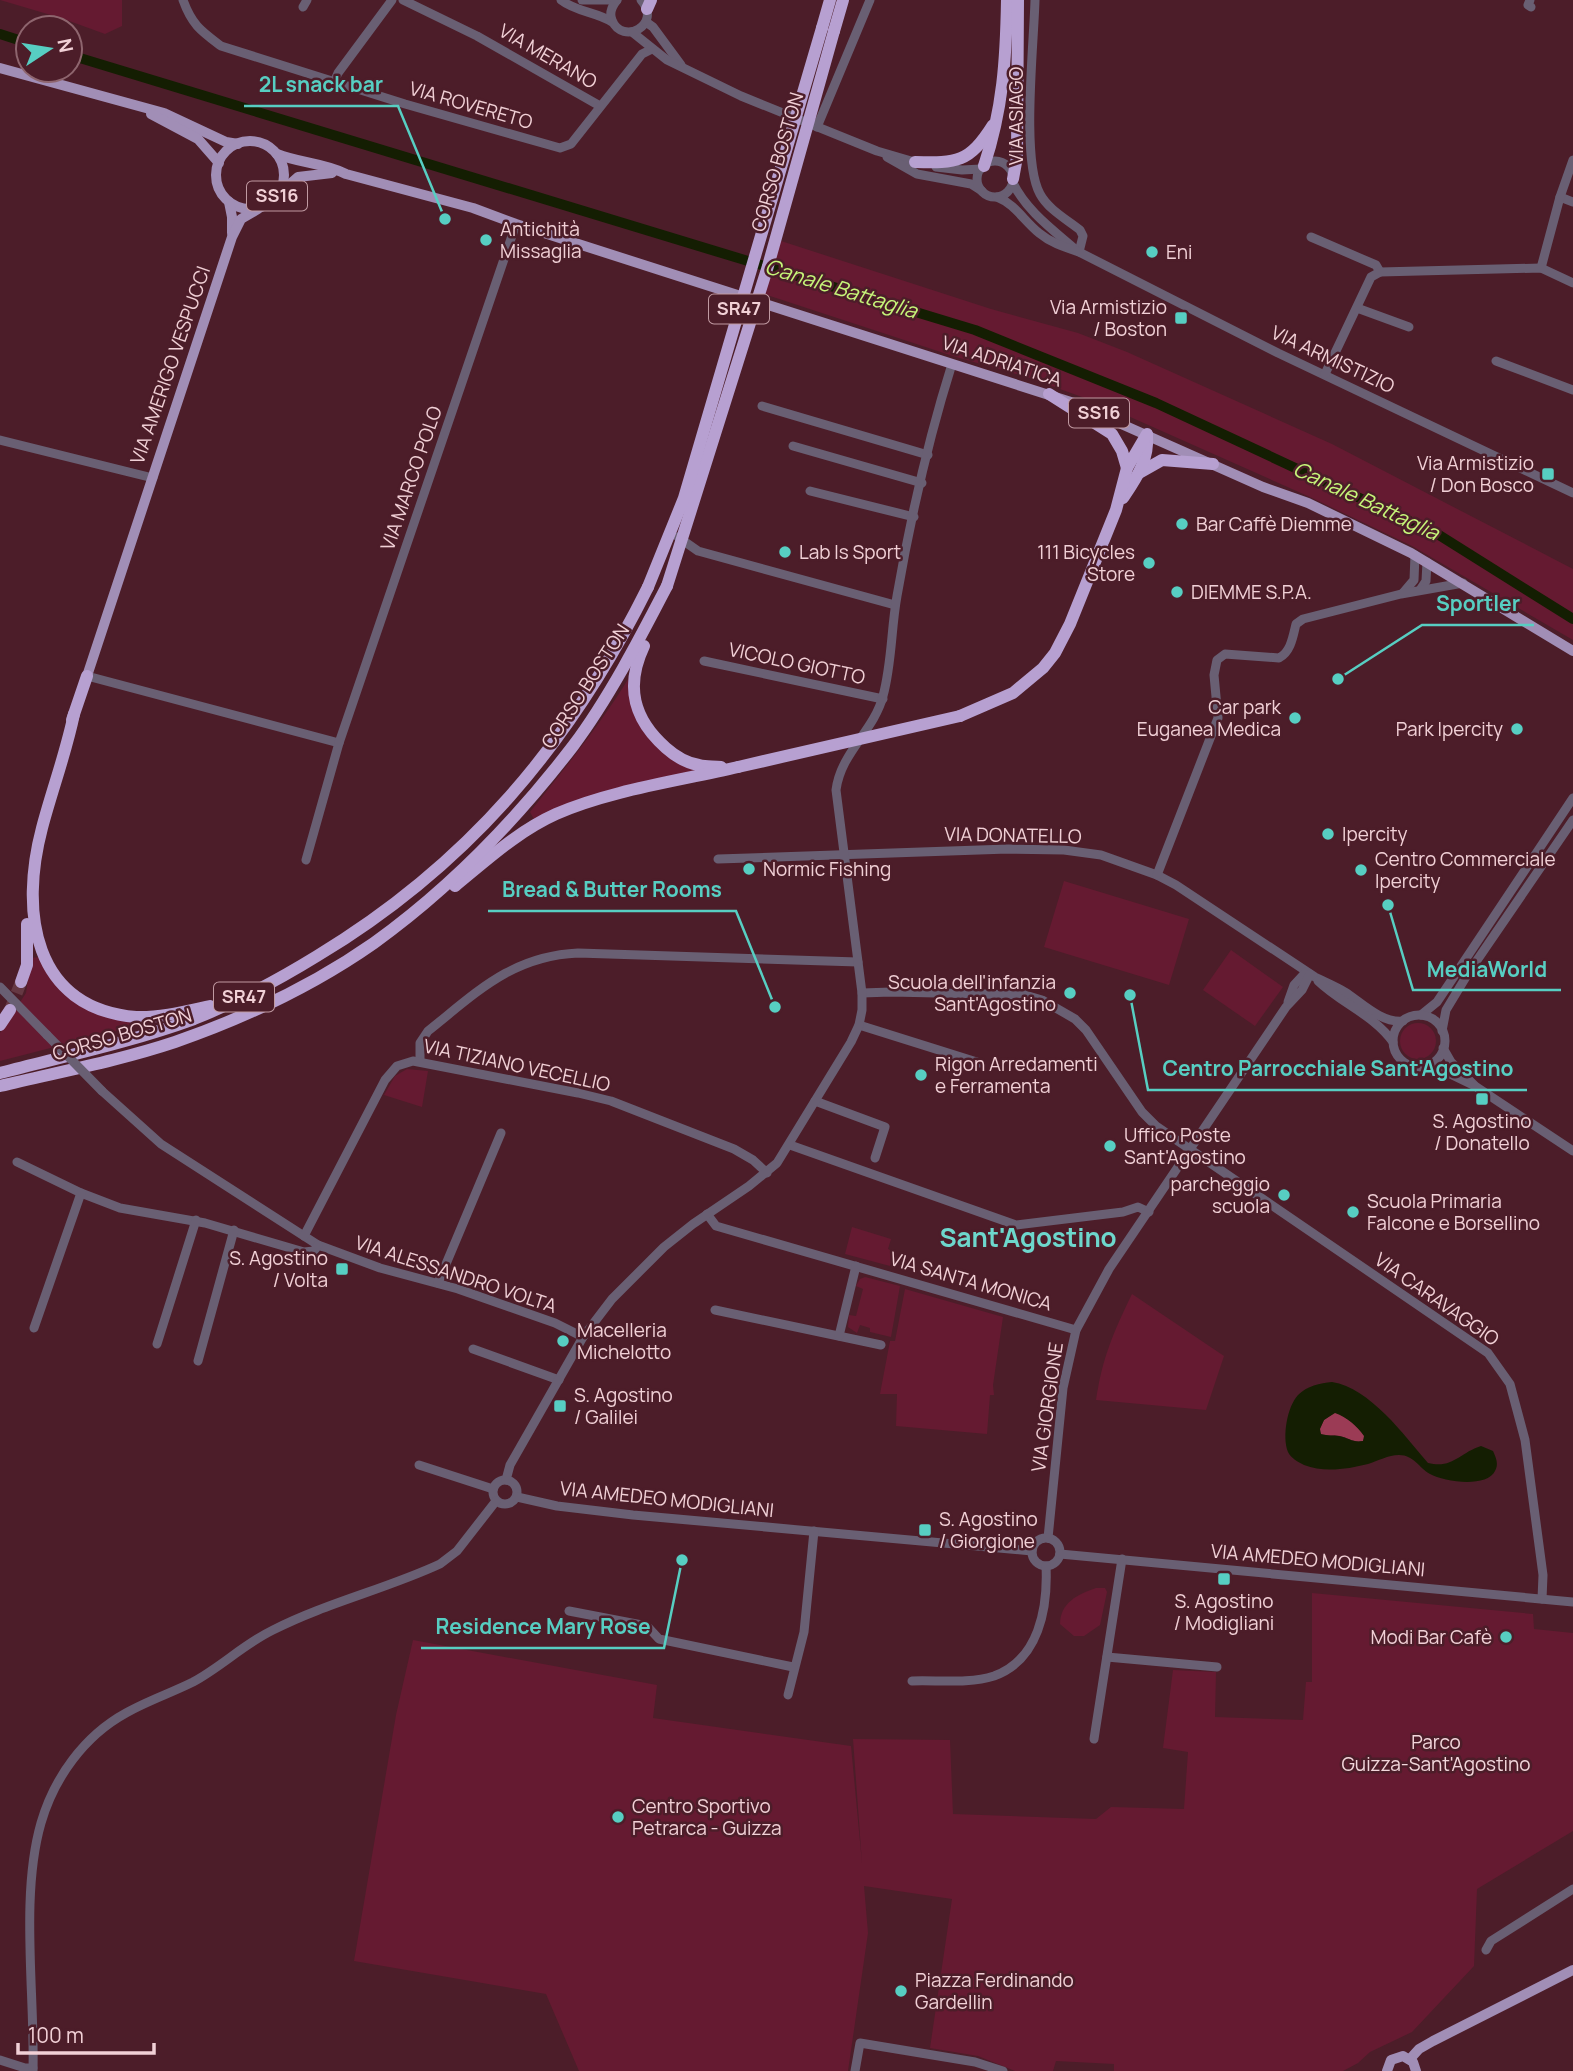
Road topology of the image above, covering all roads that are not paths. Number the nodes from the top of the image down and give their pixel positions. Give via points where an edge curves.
1 (183, 0) edge
2 (393, 0) edge
3 (404, 0) edge
4 (561, 0) edge
5 (582, 0) edge
6 (617, 0) edge
7 (830, 0) edge
8 (843, 0) edge
9 (870, 0) edge
10 (1007, 0) edge
11 (1018, 0) edge
12 (1035, 0) edge
13 (646, 8) edge
14 (612, 22) junction
15 (828, 29) junction
16 (632, 32) junction
17 (652, 49) junction
18 (682, 66) junction
19 (0, 68) edge
20 (334, 82) junction
21 (600, 106) junction
22 (140, 107) junction
23 (999, 116) junction
24 (817, 127) junction
25 (238, 144) junction
26 (877, 151) junction
27 (276, 154) junction
28 (1573, 160) edge
29 (915, 162) junction
30 (219, 163) junction
31 (983, 167) junction
32 (346, 174) junction
33 (1013, 181) junction
34 (982, 191) junction
35 (277, 197) junction
36 (996, 197) junction
37 (1560, 197) junction
38 (229, 202) junction
39 (1573, 202) edge
40 (258, 209) junction
41 (516, 224) junction
42 (232, 237) junction
43 (1311, 237) dead end
44 (1079, 252) junction
45 (1542, 268) junction
46 (1380, 272) junction
47 (1573, 283) edge
48 (1357, 308) junction
49 (1409, 327) dead end
50 (1496, 361) dead end
51 (952, 363) junction
52 (1325, 374) junction
53 (1573, 390) edge
54 (1049, 394) junction
55 (762, 406) dead end
56 (1147, 434) junction
57 (0, 440) edge
58 (793, 446) dead end
59 (928, 455) junction
60 (1213, 464) junction
61 (1133, 471) junction
62 (153, 478) junction
63 (922, 483) junction
64 (810, 491) dead end
65 (1573, 493) edge
66 (914, 517) junction
67 (678, 537) dead end
68 (1415, 555) junction
69 (1427, 562) junction
70 (1463, 583) junction
71 (667, 586) junction
72 (1420, 590) junction
73 (1401, 594) junction
74 (895, 606) junction
75 (1573, 651) edge
76 (704, 661) dead end
77 (87, 676) junction
78 (883, 699) junction
79 (74, 714) junction
80 (339, 743) junction
81 (738, 767) junction
82 (1573, 798) edge
83 (1573, 820) edge
84 (844, 855) junction
85 (718, 859) dead end
86 (306, 860) dead end
87 (1157, 875) junction
88 (374, 943) junction
89 (858, 962) junction
90 (1292, 963) junction
91 (1310, 974) junction
92 (21, 982) tunnel mouth
93 (1323, 986) junction
94 (0, 988) edge
95 (1298, 988) junction
96 (862, 993) junction
97 (232, 1002) junction
98 (10, 1010) tunnel mouth
99 (1421, 1015) junction
100 (1403, 1021) junction
101 (0, 1025) edge
102 (859, 1025) junction
103 (1442, 1031) junction
104 (1393, 1042) junction
105 (1443, 1048) junction
106 (420, 1061) junction
107 (980, 1063) dead end
108 (1426, 1066) junction
109 (0, 1073) edge
110 (0, 1086) edge
111 (1475, 1086) junction
112 (816, 1101) junction
113 (501, 1133) dead end
114 (790, 1145) junction
115 (1190, 1151) junction
116 (1573, 1152) edge
117 (875, 1158) dead end
118 (17, 1162) dead end
119 (767, 1173) junction
120 (81, 1193) junction
121 (1149, 1212) junction
122 (707, 1214) junction
123 (196, 1220) junction
124 (234, 1230) junction
125 (304, 1237) junction
126 (318, 1245) junction
127 (856, 1266) junction
128 (438, 1283) junction
129 (715, 1310) dead end
130 (34, 1328) dead end
131 (1076, 1330) junction
132 (839, 1336) junction
133 (583, 1337) junction
134 (157, 1344) dead end
135 (881, 1345) dead end
136 (473, 1349) dead end
137 (198, 1361) dead end
138 (559, 1380) junction
139 (419, 1465) dead end
140 (506, 1480) junction
141 (493, 1489) junction
142 (517, 1497) junction
143 (496, 1501) junction
144 (814, 1531) junction
145 (1048, 1538) junction
146 (1032, 1550) junction
147 (1060, 1554) junction
148 (1122, 1559) junction
149 (1046, 1566) junction
150 (1542, 1599) junction
151 (1573, 1602) edge
152 (569, 1611) dead end
153 (1107, 1657) junction
154 (793, 1667) junction
155 (1217, 1667) dead end
156 (912, 1681) dead end
157 (788, 1695) dead end
158 (1094, 1739) dead end
159 (1573, 1889) edge
160 (1486, 1950) dead end
161 (1573, 1970) edge
162 (1410, 2059) junction
163 (0, 2060) edge
164 (33, 2069) edge
165 (855, 2071) edge
166 (1003, 2071) edge
167 (1387, 2071) edge
168 (1416, 2071) edge

1 - 20 street, VIA ROVERETO via 197,28 221,46
2 - 20 street
3 - 21 street, VIA MERANO
4 - 14 street
5 - 6 street
6 - 14 street via 611,10
7 - 15 highway, CORSO BOSTON / SR47
8 - 15 highway, CORSO BOSTON / SR47
9 - 24 street
10 - 23 highway
11 - 33 highway
12 - 44 street, VIA ASIAGO via 1030,133 1034,181 1046,204 1080,230
13 - 16 street via 643,27
13 - 18 street via 653,27
14 - 16 street
15 - 71 highway, CORSO BOSTON / SR47, bridge via 768,266
15 - 97 highway, CORSO BOSTON / SR47, bridge via 684,498 622,639 559,736 506,803 455,855 358,931
16 - 17 street, VIA ARMISTIZIO
17 - 18 street, VIA ARMISTIZIO
17 - 21 street, VIA ROVERETO via 642,54
18 - 24 street, VIA ARMISTIZIO
19 - 22 main road, SS16
20 - 21 street, VIA ROVERETO via 560,148 571,144
22 - 25 main road, SS16
22 - 30 main road, SS16 via 198,139
23 - 29 highway via 967,156 941,163
23 - 31 highway
24 - 26 street, VIA ARMISTIZIO
25 - 27 main road, SS16 via 259,142
25 - 30 main road
26 - 29 street, VIA ARMISTIZIO
26 - 34 street, VIA ARMISTIZIO via 917,174 971,184
27 - 32 main road, VIA ADRIATICA / SS16
27 - 35 main road, SS16 via 284,175
28 - 37 street
29 - 31 street, VIA ARMISTIZIO via 951,169
30 - 38 main road, SS16 via 218,184
31 - 33 street, VIA ARMISTIZIO via 1003,163
31 - 34 street via 978,180
32 - 35 main road, VIA ADRIATICA / SS16 via 298,177
32 - 41 main road, VIA ADRIATICA / SS16
33 - 36 street via 1006,194
33 - 44 street, VIA ARMISTIZIO via 1040,219
34 - 36 street, VIA ARMISTIZIO
35 - 40 main road, SS16
36 - 44 street, VIA ARMISTIZIO via 1054,243
37 - 39 street
37 - 45 street
38 - 40 main road, SS16
38 - 42 main road, VIA AMERIGO VESPUCCI
40 - 42 main road, VIA AMERIGO VESPUCCI via 241,219
41 - 51 main road, VIA ADRIATICA / SS16
41 - 80 street, VIA MARCO POLO
42 - 62 main road, VIA AMERIGO VESPUCCI
43 - 46 street via 1376,265
44 - 52 street, VIA ARMISTIZIO
45 - 46 street
45 - 47 street
46 - 48 street via 1371,277
48 - 49 street
48 - 52 street
50 - 53 street
51 - 54 main road, VIA ADRIATICA / SS16
51 - 59 street
52 - 65 street, VIA ARMISTIZIO
54 - 56 main road, VIA ADRIATICA / SS16
54 - 61 highway via 1112,434
55 - 59 street
56 - 60 main road, VIA ADRIATICA
56 - 61 highway, SR47
57 - 62 street, VIA AMERIGO VESPUCCI
58 - 63 street
59 - 63 street
60 - 61 highway via 1162,460
60 - 68 main road, VIA ADRIATICA
61 - 81 highway, SR47, bridge via 1055,653 1013,693 960,716
62 - 77 main road
63 - 66 street
64 - 66 street
66 - 74 street
67 - 74 street via 698,551
68 - 69 main road, VIA ADRIATICA
68 - 73 street via 1414,580
69 - 70 main road, VIA ADRIATICA
69 - 72 street via 1426,582
70 - 72 street
70 - 75 main road, VIA ADRIATICA
71 - 81 highway, SR47 via 659,617 637,660 633,679 636,709 652,735 676,757 697,765
71 - 88 highway, CORSO BOSTON / SR47 via 640,639 574,744 514,816 453,878
72 - 73 street
73 - 87 street via 1299,621 1292,643 1279,658 1225,654 1217,660 1218,718
74 - 78 street
76 - 78 street, VICOLO GIOTTO
77 - 79 highway
77 - 80 street
78 - 84 street via 838,778
79 - 92 highway via 35,826 26,878 27,965
79 - 97 highway via 41,829 34,878 34,932 49,967 72,993 100,1009 137,1017
80 - 86 street, VIA MARCO POLO
81 - 88 highway, SR47 via 601,798 554,815 517,836 414,918
82 - 99 street via 1437,1002
83 - 103 street via 1463,982 1446,1010
84 - 85 street, VIA DONATELLO
84 - 87 street, VIA DONATELLO via 1064,850 1101,855
84 - 89 street
87 - 90 street, VIA DONATELLO
88 - 110 highway, CORSO BOSTON / SR47 via 310,982 219,1025 173,1042
89 - 96 street
89 - 106 street via 578,953 545,956 500,975 428,1031 420,1043
90 - 91 street, VIA DONATELLO
90 - 95 street
91 - 93 street, VIA DONATELLO
91 - 95 street, VIA GIORGIONE
91 - 100 street, VIA DONATELLO via 1383,1017
93 - 95 street
93 - 104 street, VIA DONATELLO via 1380,1026
94 - 125 street, VIA ALESSANDRO VOLTA, bridge via 161,1144
95 - 115 street, VIA GIORGIONE
96 - 102 street
96 - 115 street, VIA CARAVAGGIO via 1026,995 1042,1000 1082,1026 1142,1112
97 - 109 highway, CORSO BOSTON / SR47 via 167,1028
98 - 101 highway
99 - 100 street
99 - 103 street via 1434,1020
100 - 104 street
102 - 107 street
102 - 112 street
103 - 105 street
104 - 108 street, VIA DONATELLO via 1403,1061
105 - 108 street
105 - 111 street, VIA DONATELLO
106 - 119 street, VIA TIZIANO VECELLIO via 611,1101 734,1149
106 - 125 street, VIA TIZIANO VECELLIO via 402,1063 385,1080
108 - 111 street, VIA DONATELLO
111 - 116 street, VIA DONATELLO
112 - 114 street
112 - 117 street via 885,1127
113 - 128 street
114 - 119 street
114 - 121 street via 1016,1225 1138,1207
115 - 121 street, VIA GIORGIONE
115 - 150 street, VIA CARAVAGGIO via 1470,1339 1499,1366 1510,1384 1525,1440 1543,1575
118 - 120 street, VIA ALESSANDRO VOLTA
119 - 122 street
120 - 123 street, VIA ALESSANDRO VOLTA via 120,1208
120 - 130 street
121 - 131 street, VIA GIORGIONE via 1109,1269
122 - 127 street, VIA SANTA MONICA via 716,1226
122 - 133 street via 664,1247
123 - 124 street, VIA ALESSANDRO VOLTA
123 - 134 street
124 - 126 street, VIA ALESSANDRO VOLTA via 304,1252 314,1251
124 - 137 street
125 - 126 street, VIA ALESSANDRO VOLTA
126 - 128 street, VIA ALESSANDRO VOLTA
127 - 131 street, VIA SANTA MONICA
127 - 132 street
128 - 133 street, VIA ALESSANDRO VOLTA
129 - 132 street
131 - 145 street, VIA GIORGIONE via 1063,1388
132 - 135 street
133 - 138 street
136 - 138 street
138 - 140 street
139 - 141 street
140 - 141 street
140 - 142 street via 515,1485
141 - 143 street
142 - 143 street via 506,1505
142 - 144 street, VIA AMEDEO MODIGLIANI via 633,1515
143 - 164 street via 457,1551 440,1564 273,1629 193,1682 127,1712 82,1748 49,1800 34,1858
144 - 146 street, VIA AMEDEO MODIGLIANI
144 - 154 street via 804,1632
145 - 146 street via 1039,1540
145 - 147 street via 1058,1544
146 - 149 street via 1036,1562
147 - 148 street, VIA AMEDEO MODIGLIANI
147 - 149 street via 1055,1563
148 - 150 street, VIA AMEDEO MODIGLIANI
148 - 153 street
149 - 156 street via 1037,1634 1020,1659 993,1676 975,1680
150 - 151 street, VIA AMEDEO MODIGLIANI
152 - 154 street via 647,1626 659,1639
153 - 155 street
153 - 158 street
154 - 157 street
159 - 160 street via 1491,1941
161 - 162 main road via 1433,2041
162 - 167 main road via 1394,2057
162 - 168 main road
163 - 164 street
165 - 166 street via 860,2043

